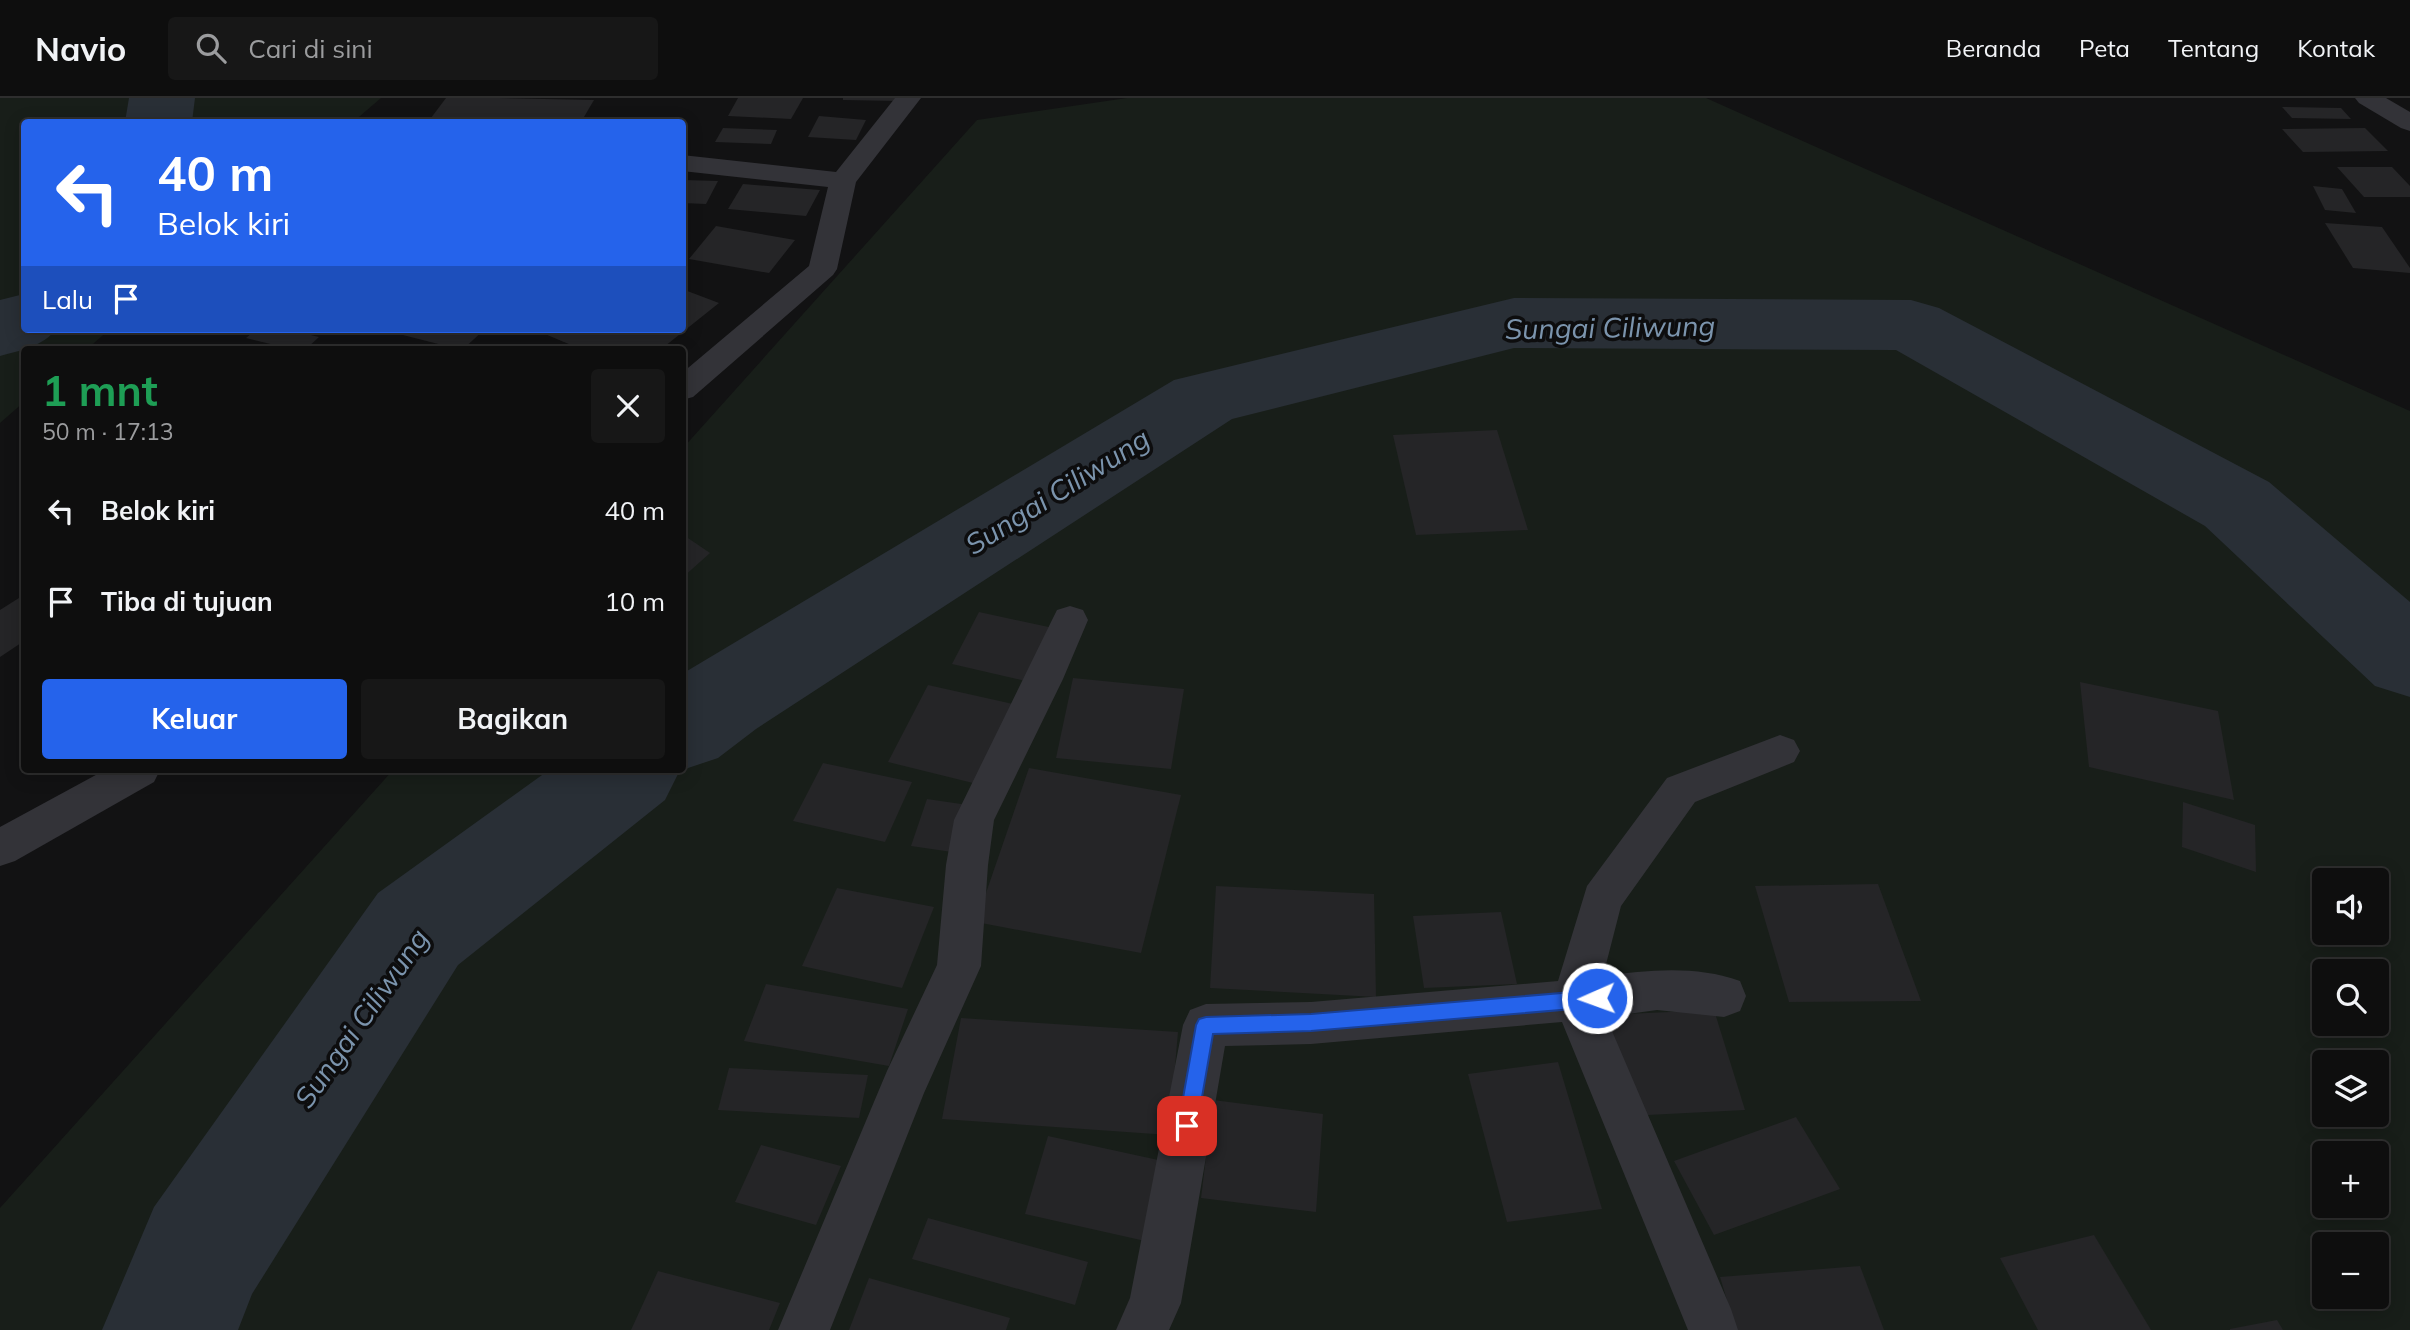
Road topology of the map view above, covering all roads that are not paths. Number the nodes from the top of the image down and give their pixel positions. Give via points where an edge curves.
1 (908, 98) edge
2 (2368, 98) edge
3 (2410, 123) edge
4 (686, 163) edge
5 (844, 181) junction
6 (686, 387) edge
7 (1070, 620) dead end
8 (1780, 751) dead end
9 (134, 773) edge
10 (0, 848) edge
11 (1724, 996) dead end
12 (1575, 998) junction
13 (1713, 1327) dead end
14 (804, 1330) edge
15 (1142, 1330) edge

1 - 5 street
2 - 3 street
4 - 5 street
5 - 6 street via 823,269
7 - 14 street via 974,820 959,966 903,1087
8 - 12 street via 1681,790 1601,899
9 - 10 street
11 - 12 street via 1657,989
12 - 13 street
12 - 15 street via 1311,1023 1206,1025 1156,1303

